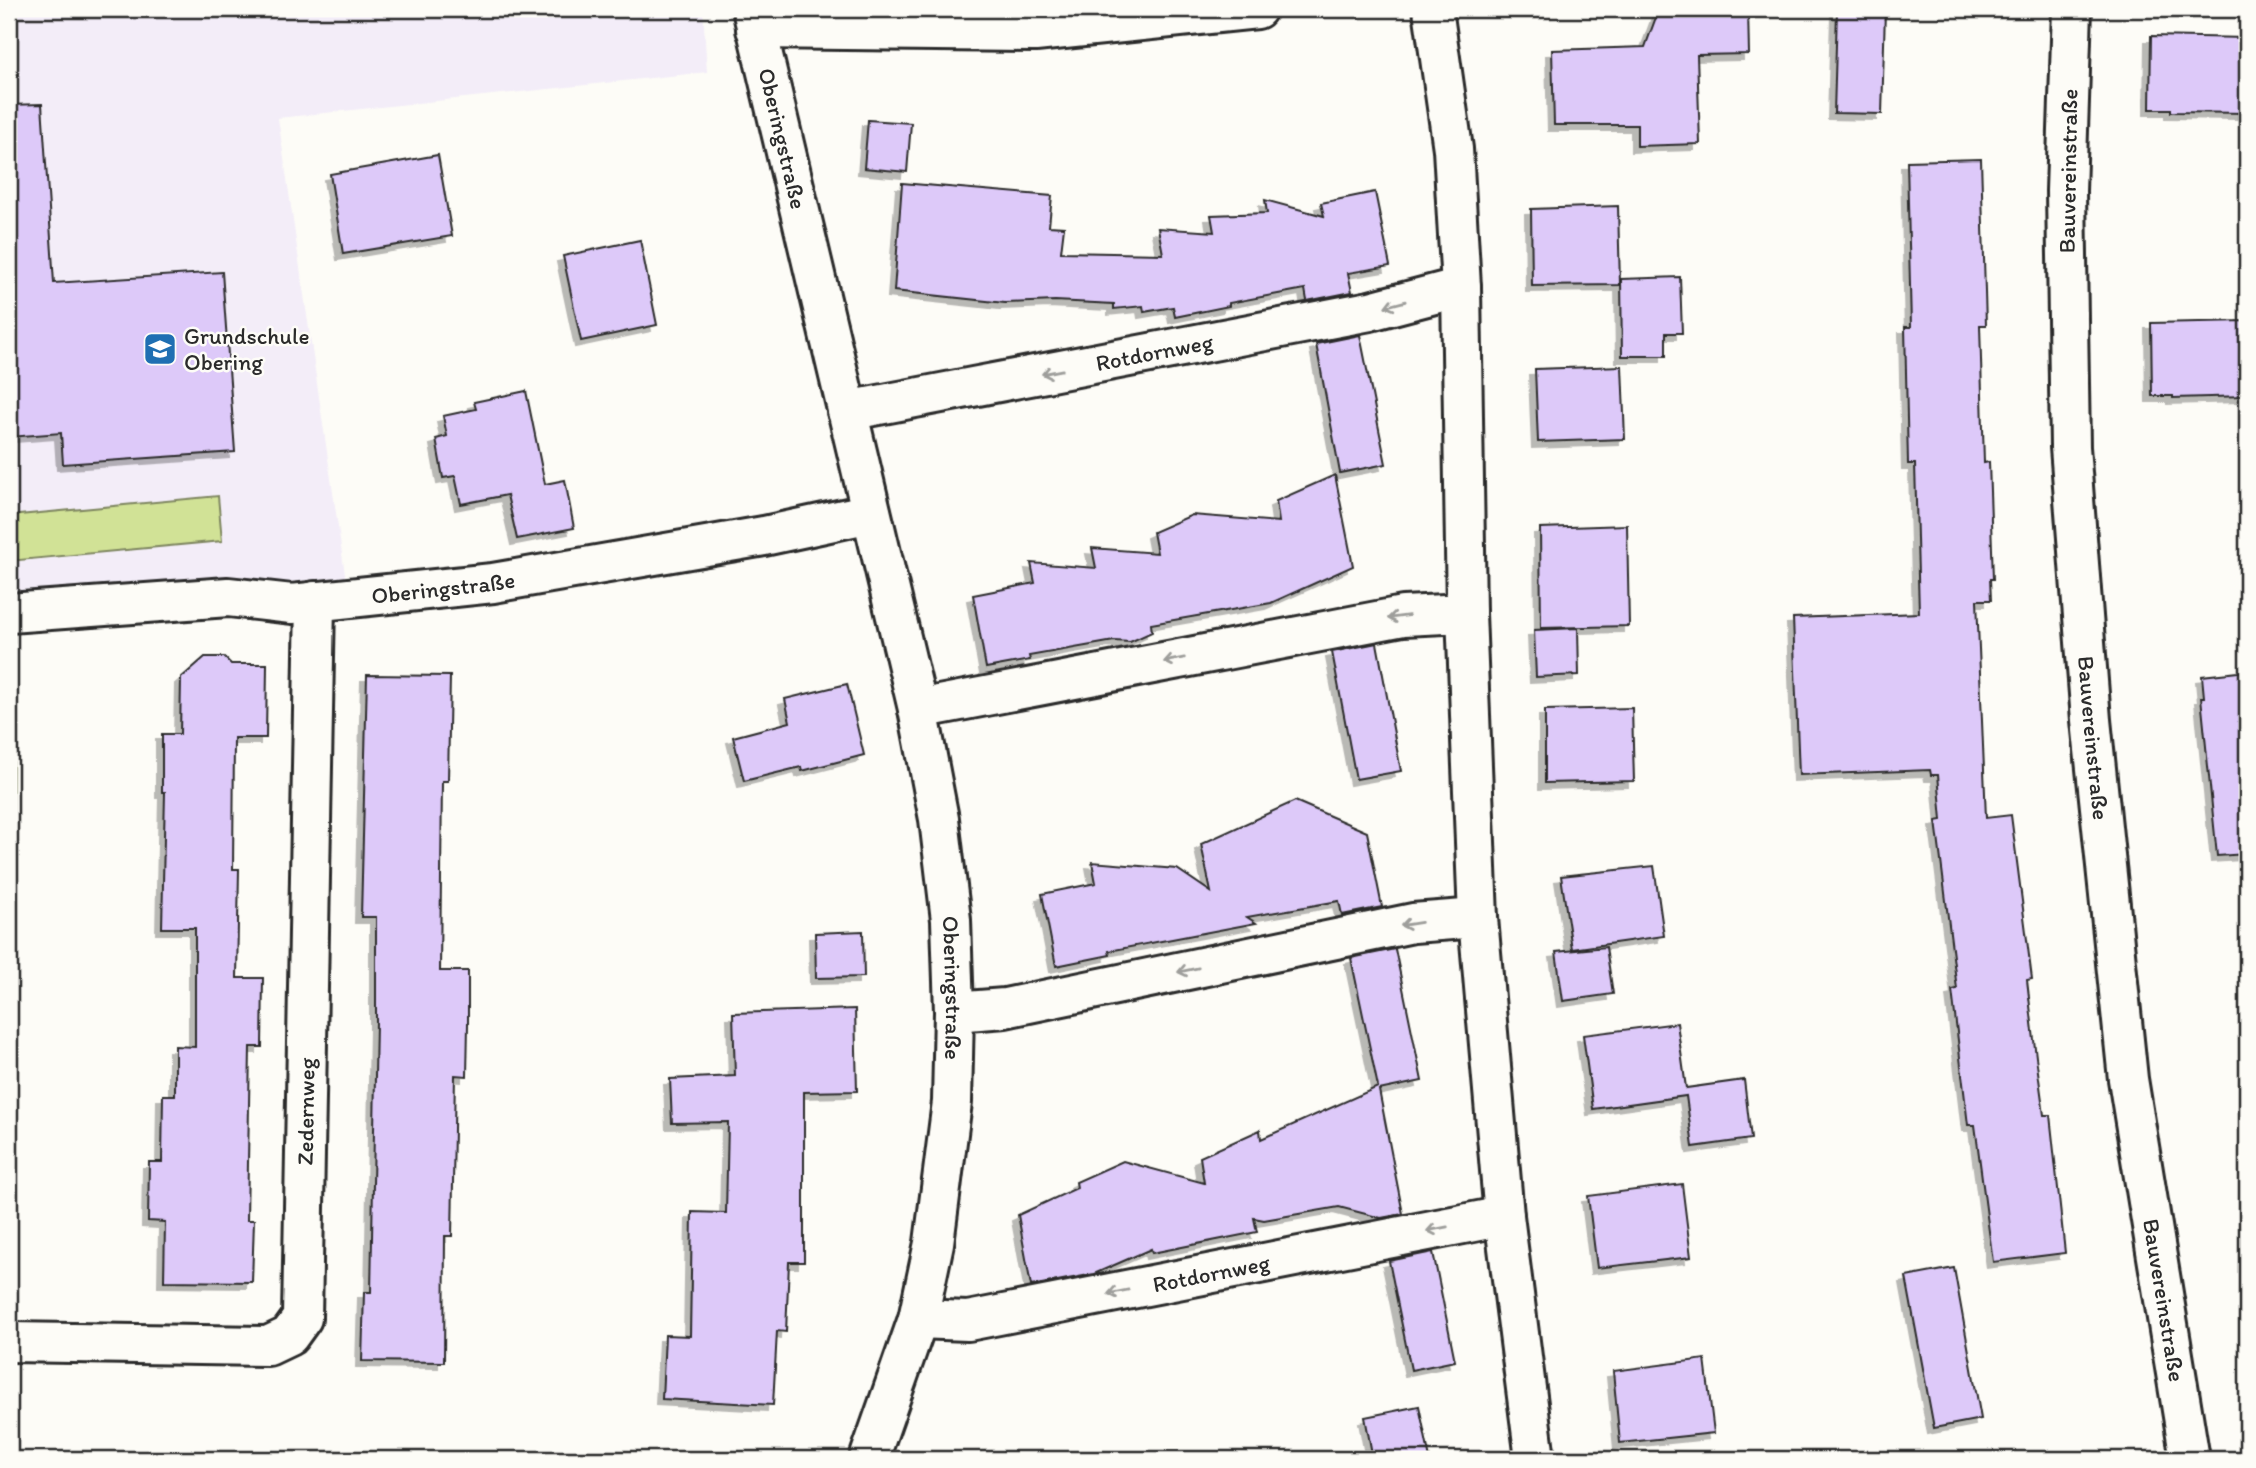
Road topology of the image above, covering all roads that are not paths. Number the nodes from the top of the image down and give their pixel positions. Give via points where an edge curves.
1 (1257, 9) edge
2 (1433, 9) edge
3 (2071, 9) edge
4 (754, 19) edge
5 (1461, 287) junction
6 (847, 411) junction
7 (871, 513) junction
8 (315, 601) junction
9 (9, 613) edge
10 (1466, 613) junction
11 (918, 709) junction
12 (1478, 918) junction
13 (954, 1012) junction
14 (1504, 1216) junction
15 (918, 1320) junction
16 (9, 1342) edge
17 (869, 1459) edge
18 (1535, 1459) edge
19 (2190, 1459) edge

1 - 4 street via 1035,32
2 - 5 street via 1453,149
3 - 19 street, Bauvereinstraße via 2066,191 2070,447 2091,720 2128,1079
4 - 6 street, Oberingstraße
5 -> 6 street, Rotdornweg via 1370,311
5 - 10 street
6 - 7 street, Oberingstraße
7 - 8 street, Oberingstraße via 493,583
7 - 11 street, Oberingstraße
8 - 9 street, Oberingstraße via 292,604 228,597
8 - 16 street, Zedernweg via 302,1318 289,1336 268,1346
10 -> 11 street via 1403,616
10 - 12 street
11 - 13 street, Oberingstraße via 941,832 951,919
12 -> 13 street via 1413,923 1005,1008
12 - 14 street
13 - 15 street, Oberingstraße via 952,1102 934,1243
14 -> 15 street, Rotdornweg via 968,1321
14 - 18 street
15 - 17 street, Oberingstraße

